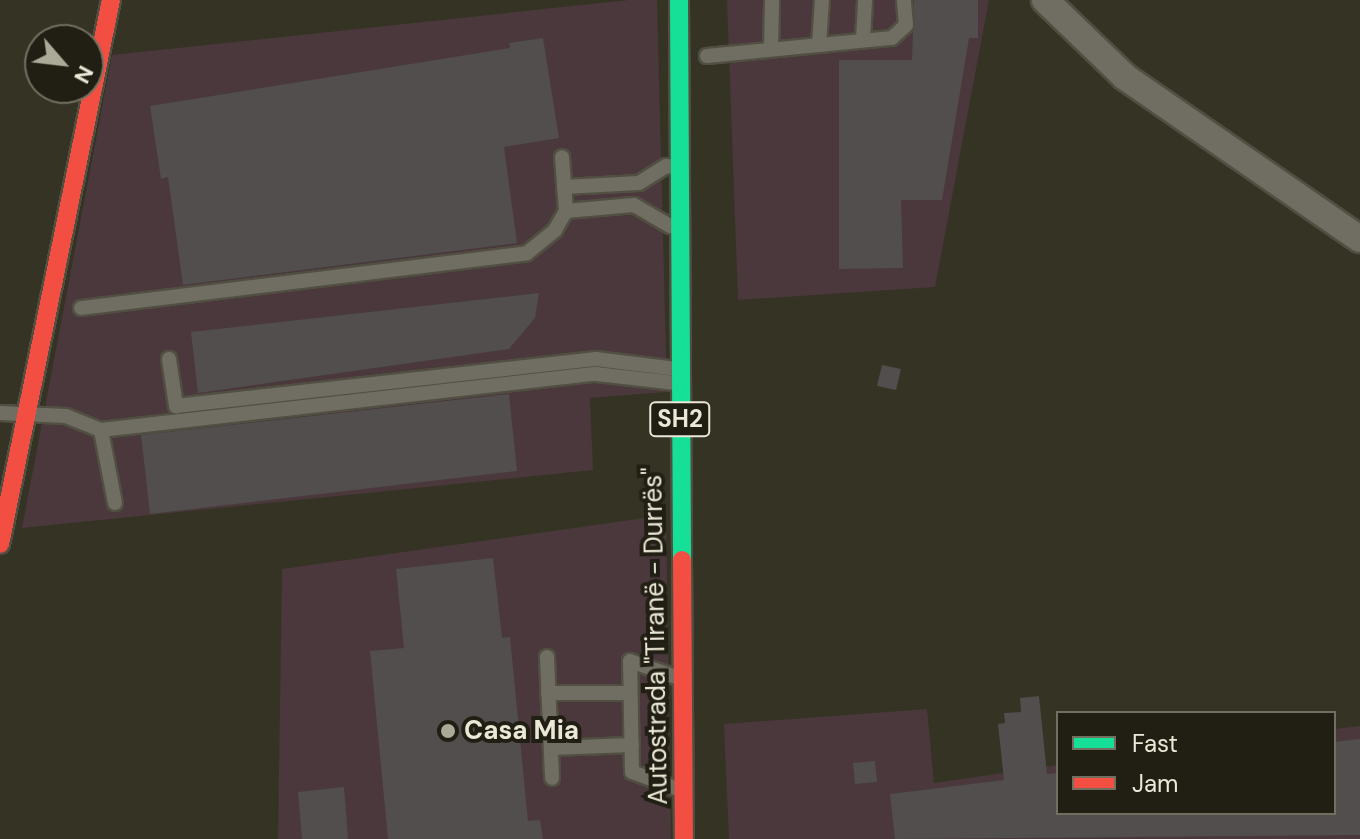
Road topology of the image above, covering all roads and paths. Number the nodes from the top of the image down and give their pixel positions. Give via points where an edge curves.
1 (111, 0) edge
2 (679, 0) edge
3 (772, 0) edge
4 (822, 0) edge
5 (865, 0) edge
6 (904, 0) edge
7 (1045, 0) edge
8 (863, 40) junction
9 (819, 45) junction
10 (771, 49) junction
11 (707, 56) dead end
12 (562, 157) dead end
13 (680, 167) junction
14 (564, 187) junction
15 (566, 211) junction
16 (1360, 239) edge
17 (680, 253) junction
18 (81, 308) dead end
19 (169, 359) dead end
20 (679, 376) junction
21 (0, 413) edge
22 (24, 415) junction
23 (101, 430) junction
24 (115, 503) dead end
25 (0, 544) edge
26 (547, 657) dead end
27 (683, 679) junction
28 (548, 693) junction
29 (630, 693) junction
30 (632, 745) junction
31 (551, 748) junction
32 (552, 778) dead end
33 (683, 791) junction
34 (684, 839) edge

1 - 22 main road
2 - 13 main road, Autostrada "Tiranë - Durrës" / SH2
3 - 10 lane
4 - 9 lane
5 - 8 lane
6 - 8 lane via 906,25 900,33
7 - 16 street via 1125,77
8 - 9 lane
9 - 10 lane
10 - 11 lane
12 - 14 lane
13 - 14 lane via 666,166 639,183
13 - 17 main road, Autostrada "Tiranë - Durrës" / SH2
14 - 15 lane
15 - 17 lane via 634,205 652,211 669,223
15 - 18 lane via 555,230 527,253
17 - 20 main road, Autostrada "Tiranë - Durrës" / SH2
19 - 20 lane via 176,406 596,359
20 - 23 lane via 596,374
20 - 27 main road, Autostrada "Tiranë - Durrës" / SH2
21 - 22 lane
22 - 23 lane via 66,416
22 - 25 main road
23 - 24 lane
26 - 28 lane
27 - 29 lane via 630,661
27 - 33 main road, Autostrada "Tiranë - Durrës" / SH2
28 - 29 lane
28 - 31 lane
29 - 30 lane
30 - 31 lane
30 - 33 lane via 632,772
31 - 32 lane
33 - 34 main road, Autostrada "Tiranë - Durrës" / SH2

